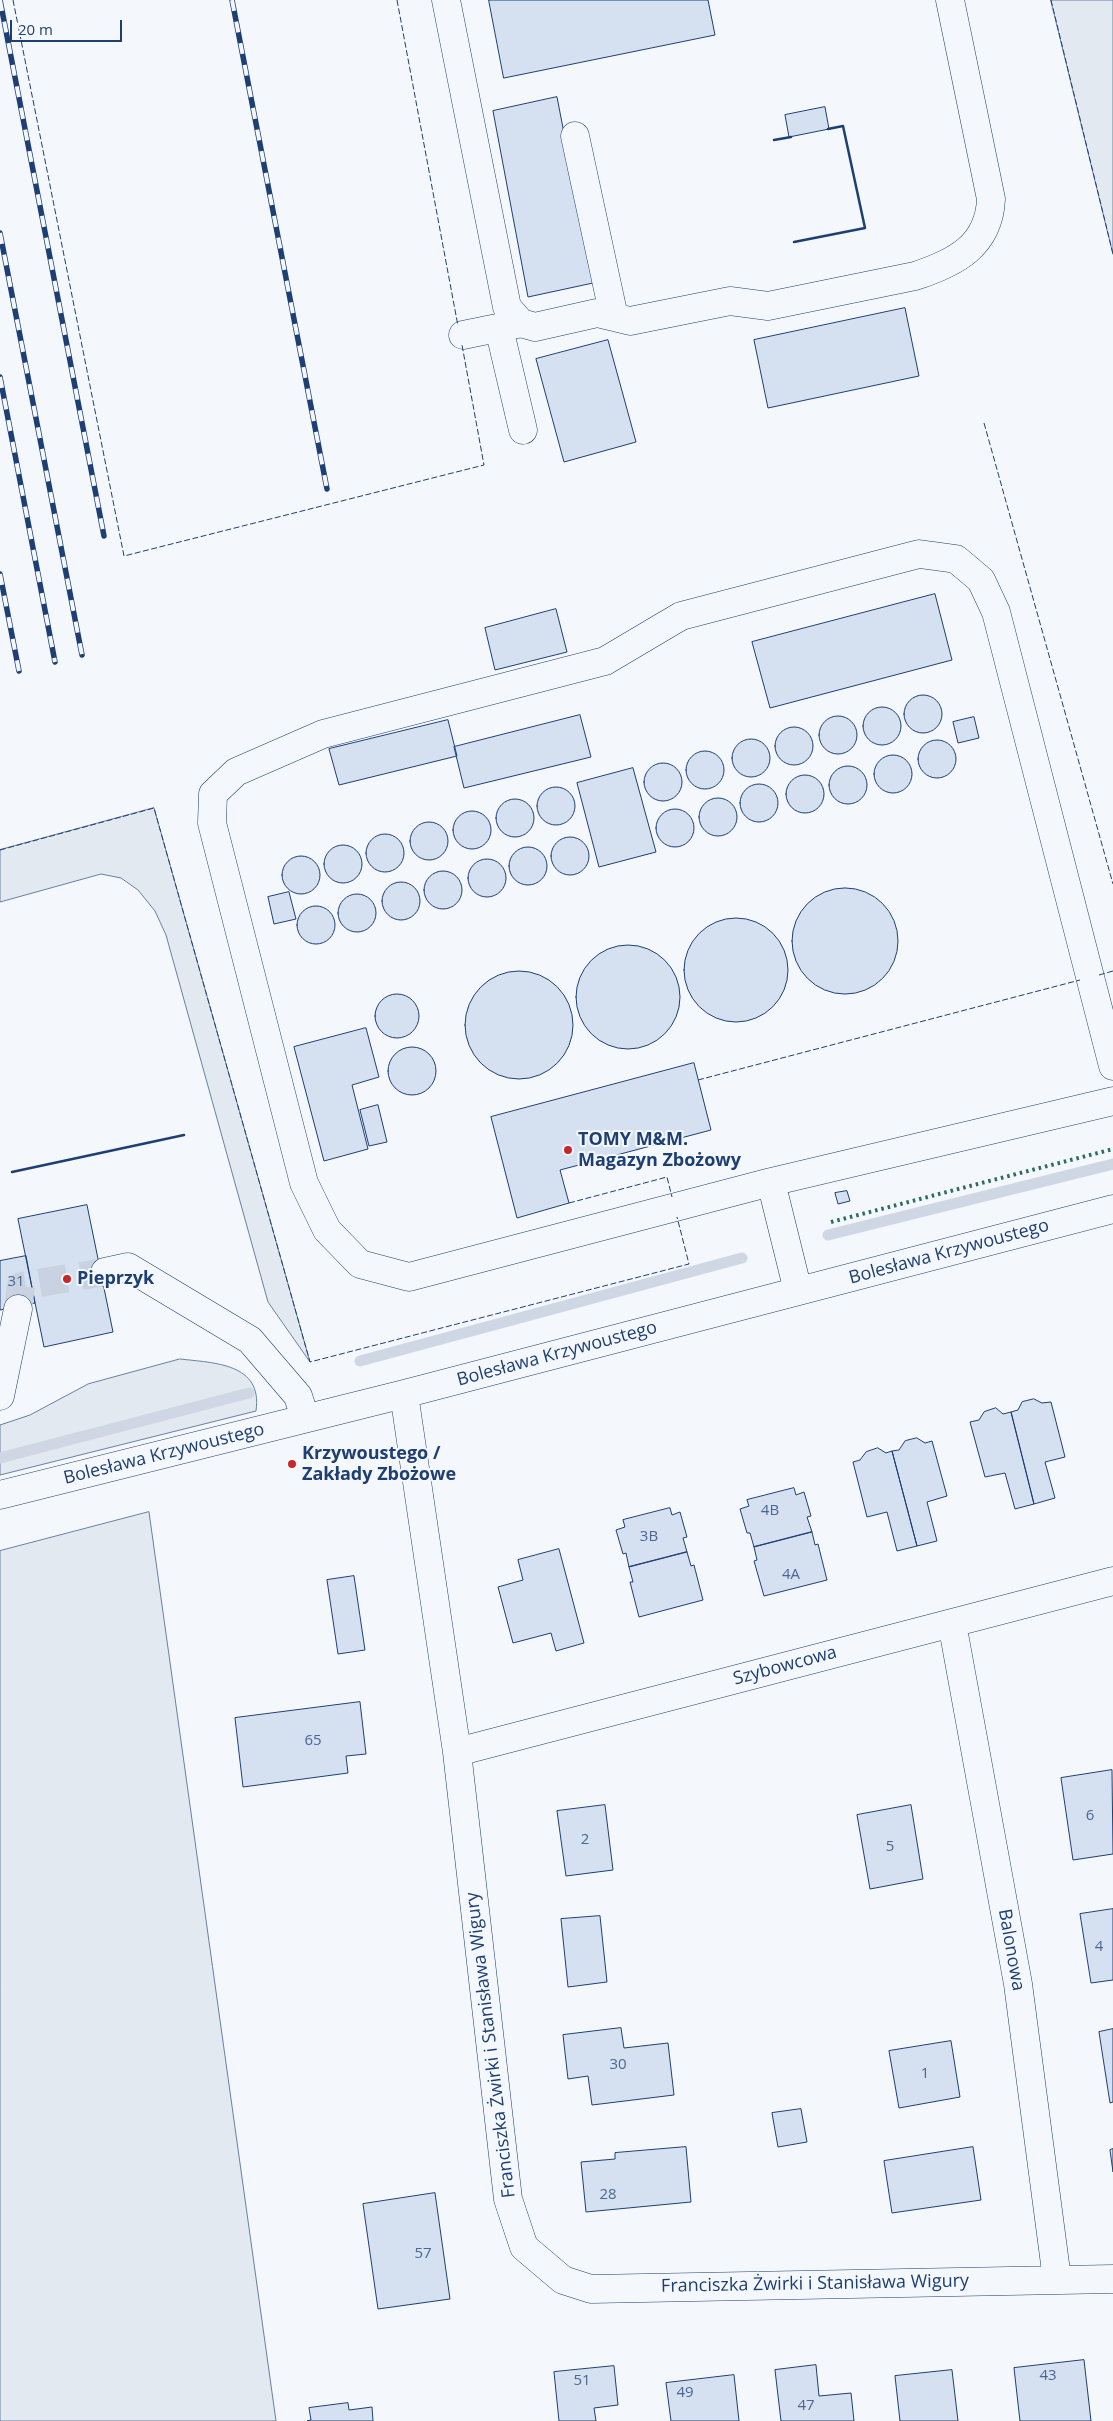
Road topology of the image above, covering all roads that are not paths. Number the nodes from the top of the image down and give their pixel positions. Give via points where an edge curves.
1 (446, 0) edge
2 (950, 0) edge
3 (574, 136) dead end
4 (614, 317) junction
5 (510, 326) junction
6 (463, 335) dead end
7 (523, 430) dead end
8 (1113, 1066) edge
9 (1113, 1101) edge
10 (771, 1182) junction
11 (1113, 1209) edge
12 (105, 1272) tunnel mouth
13 (798, 1291) junction
14 (18, 1309) tunnel mouth
15 (404, 1394) junction
16 (0, 1396) edge
17 (304, 1418) junction
18 (0, 1495) edge
19 (1113, 1581) edge
20 (952, 1623) junction
21 (457, 1752) junction
22 (1057, 2279) junction
23 (1113, 2279) edge

1 - 5 street
2 - 4 street via 991,199 986,226 967,251 936,269 915,276 768,306 730,301 630,321
3 - 4 street
4 - 5 street via 597,313 535,327
5 - 6 street
5 - 7 street
8 - 10 street via 996,612 981,580 956,559 919,554 681,616 605,661 323,734 236,772 213,794 212,823 304,1183 327,1230 360,1264 410,1277
9 - 10 street
10 - 13 street
11 - 13 street, Bolesława Krzywoustego
12 - 17 street via 128,1267 250,1340 298,1396
13 - 15 street, Bolesława Krzywoustego
14 - 16 street
15 - 17 street, Bolesława Krzywoustego
15 - 21 street, Franciszka Żwirki i Stanisława Wigury
17 - 18 street, Bolesława Krzywoustego
19 - 20 street, Szybowcowa
20 - 21 street, Szybowcowa
20 - 22 street, Balonowa via 1018,1984
21 - 22 street, Franciszka Żwirki i Stanisława Wigury via 508,2199 524,2247 562,2280 591,2289
22 - 23 street, Franciszka Żwirki i Stanisława Wigury

